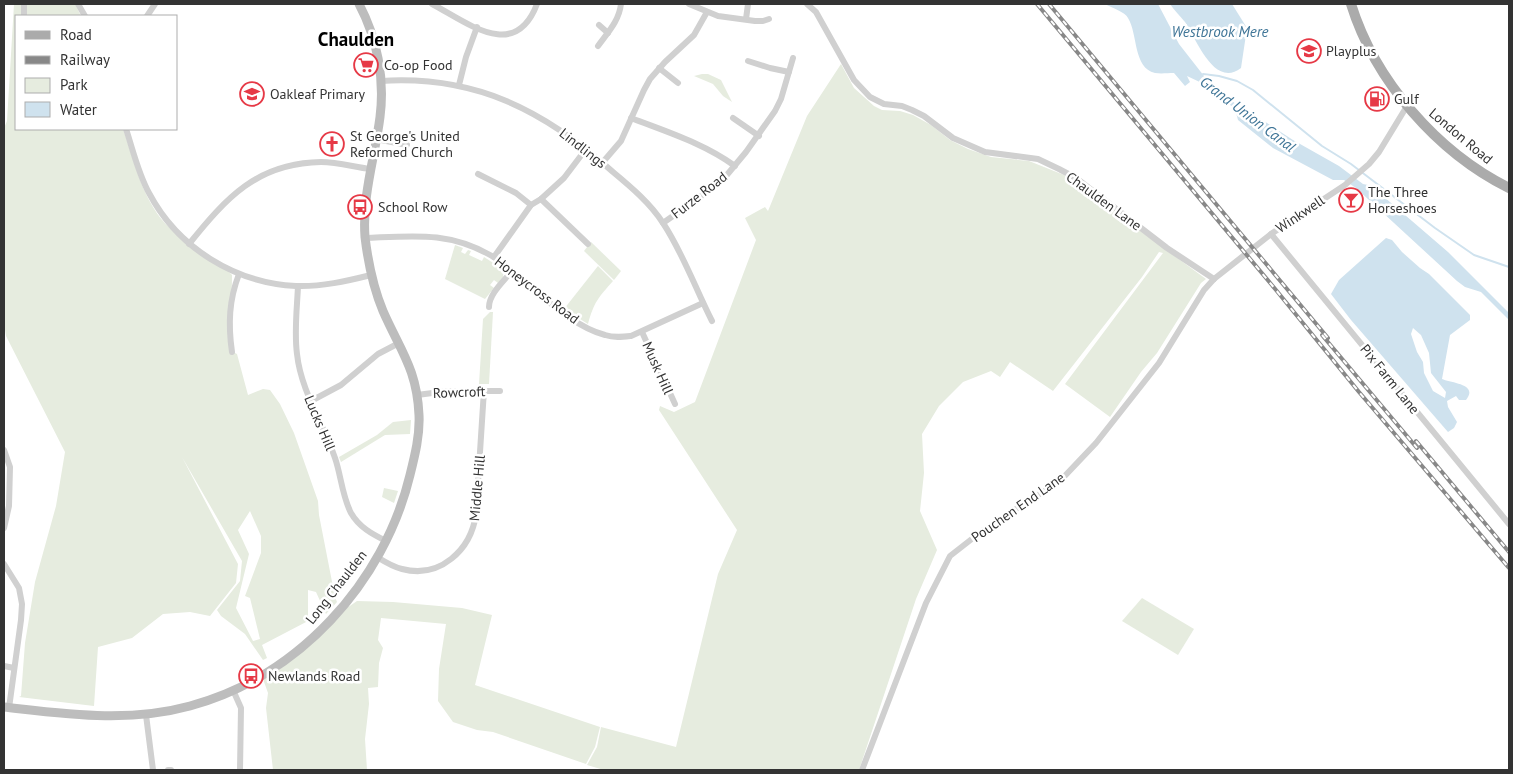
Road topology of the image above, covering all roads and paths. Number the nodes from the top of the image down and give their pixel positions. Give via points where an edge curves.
1 (78, 4) edge
2 (155, 4) edge
3 (359, 4) edge
4 (432, 4) edge
5 (537, 4) edge
6 (621, 4) edge
7 (689, 4) edge
8 (748, 4) edge
9 (806, 4) edge
10 (1351, 4) edge
11 (1357, 4) edge
12 (707, 12) junction
13 (84, 15) edge
14 (148, 15) edge
15 (746, 19) junction
16 (769, 19) dead end
17 (1356, 19) junction
18 (599, 25) dead end
19 (477, 27) junction
20 (608, 33) junction
21 (598, 46) dead end
22 (794, 58) dead end
23 (748, 61) dead end
24 (659, 68) junction
25 (789, 72) junction
26 (381, 80) junction
27 (678, 83) dead end
28 (459, 85) junction
29 (1407, 106) junction
30 (631, 118) junction
31 (733, 118) dead end
32 (126, 130) edge
33 (759, 136) junction
34 (376, 139) junction
35 (408, 145) dead end
36 (586, 149) junction
37 (603, 162) junction
38 (735, 166) junction
39 (370, 169) junction
40 (478, 174) dead end
41 (1509, 188) edge
42 (541, 199) junction
43 (531, 205) junction
44 (663, 223) junction
45 (1271, 234) junction
46 (366, 238) junction
47 (189, 244) junction
48 (588, 244) dead end
49 (494, 256) junction
50 (512, 272) junction
51 (239, 274) junction
52 (371, 275) junction
53 (1214, 279) junction
54 (298, 286) junction
55 (703, 303) junction
56 (490, 307) dead end
57 (712, 321) dead end
58 (642, 332) junction
59 (399, 343) junction
60 (232, 352) dead end
61 (484, 390) junction
62 (500, 391) dead end
63 (417, 395) junction
64 (311, 401) junction
65 (674, 404) dead end
66 (4, 450) edge
67 (1509, 524) edge
68 (4, 528) edge
69 (386, 541) junction
70 (377, 557) junction
71 (4, 564) edge
72 (4, 666) edge
73 (14, 668) junction
74 (233, 690) junction
75 (7, 707) edge
76 (146, 714) junction
77 (153, 770) edge
78 (168, 770) edge
79 (171, 770) edge
80 (240, 770) edge
81 (862, 770) edge

1 - 13 street
2 - 14 street
3 - 26 street, Long Chaulden via 376,44
4 - 19 street
5 - 19 street via 526,24 517,32 501,36
6 - 20 street via 618,17
7 - 12 street
8 - 15 street
9 - 53 street, Chaulden Lane via 816,12 854,80 870,97 918,113 953,138 985,152 1038,159 1059,168
10 - 17 main road, London Road
11 - 17 main road
12 - 15 street
12 - 24 street via 694,34
15 - 16 street
17 - 29 main road, London Road via 1382,69
18 - 20 street
19 - 28 street
20 - 21 street
22 - 25 street, Furze Road
23 - 25 street
24 - 27 street
24 - 30 street
25 - 33 street, Furze Road via 781,99
26 - 28 street, Lindlings
26 - 34 street, Long Chaulden
28 - 36 street, Lindlings via 523,108
29 - 41 main road, London Road via 1456,153
29 - 45 street, Winkwell via 1380,152 1364,168
30 - 37 street via 620,141
30 - 38 street via 703,146
31 - 33 street
32 - 47 street via 148,192
33 - 38 street, Furze Road
34 - 35 street
34 - 39 street, Long Chaulden
36 - 37 street, Lindlings
36 - 42 street via 564,178
37 - 44 street, Lindlings via 638,194
38 - 44 street, Furze Road via 721,182
39 - 46 street, Long Chaulden via 365,205
39 - 47 street via 321,162 272,171 233,194
40 - 43 street via 516,193
42 - 43 street
42 - 48 street
43 - 49 street
44 - 55 street, Lindlings
45 - 53 street, Pouchen End Lane
45 - 67 street, Pix Farm Lane
46 - 49 street, Honeycross Road via 439,237
46 - 52 street, Long Chaulden
47 - 51 street
49 - 50 street, Honeycross Road
50 - 56 street via 493,294
50 - 58 street, Honeycross Road via 575,321 597,333 621,337
51 - 54 street
51 - 60 street via 230,302
52 - 54 street
52 - 59 street, Long Chaulden via 382,310
53 - 81 street, Pouchen End Lane via 1159,363 1096,443 1060,481 982,531 950,556 926,603
54 - 64 street, Lucks Hill via 297,356
55 - 57 street, Lindlings
55 - 58 street, Honeycross Road
58 - 65 street, Musk Hill
59 - 63 street, Long Chaulden
59 - 64 street via 378,354 341,385
61 - 62 street, Rowcroft
61 - 63 street, Rowcroft
61 - 70 street, Middle Hill via 476,514 468,542 445,564 423,571 402,569
63 - 69 street, Long Chaulden via 419,418 415,455
64 - 69 street, Lucks Hill via 333,451 350,511 367,530
66 - 68 street via 10,468 9,506
69 - 70 street, Long Chaulden
70 - 74 street, Long Chaulden via 315,638 274,668
71 - 73 street via 19,588 22,604
72 - 73 street
73 - 75 street
74 - 76 street, Long Chaulden via 190,706
74 - 80 street via 240,708
75 - 76 street, Long Chaulden via 92,716
76 - 77 street
78 - 79 street

